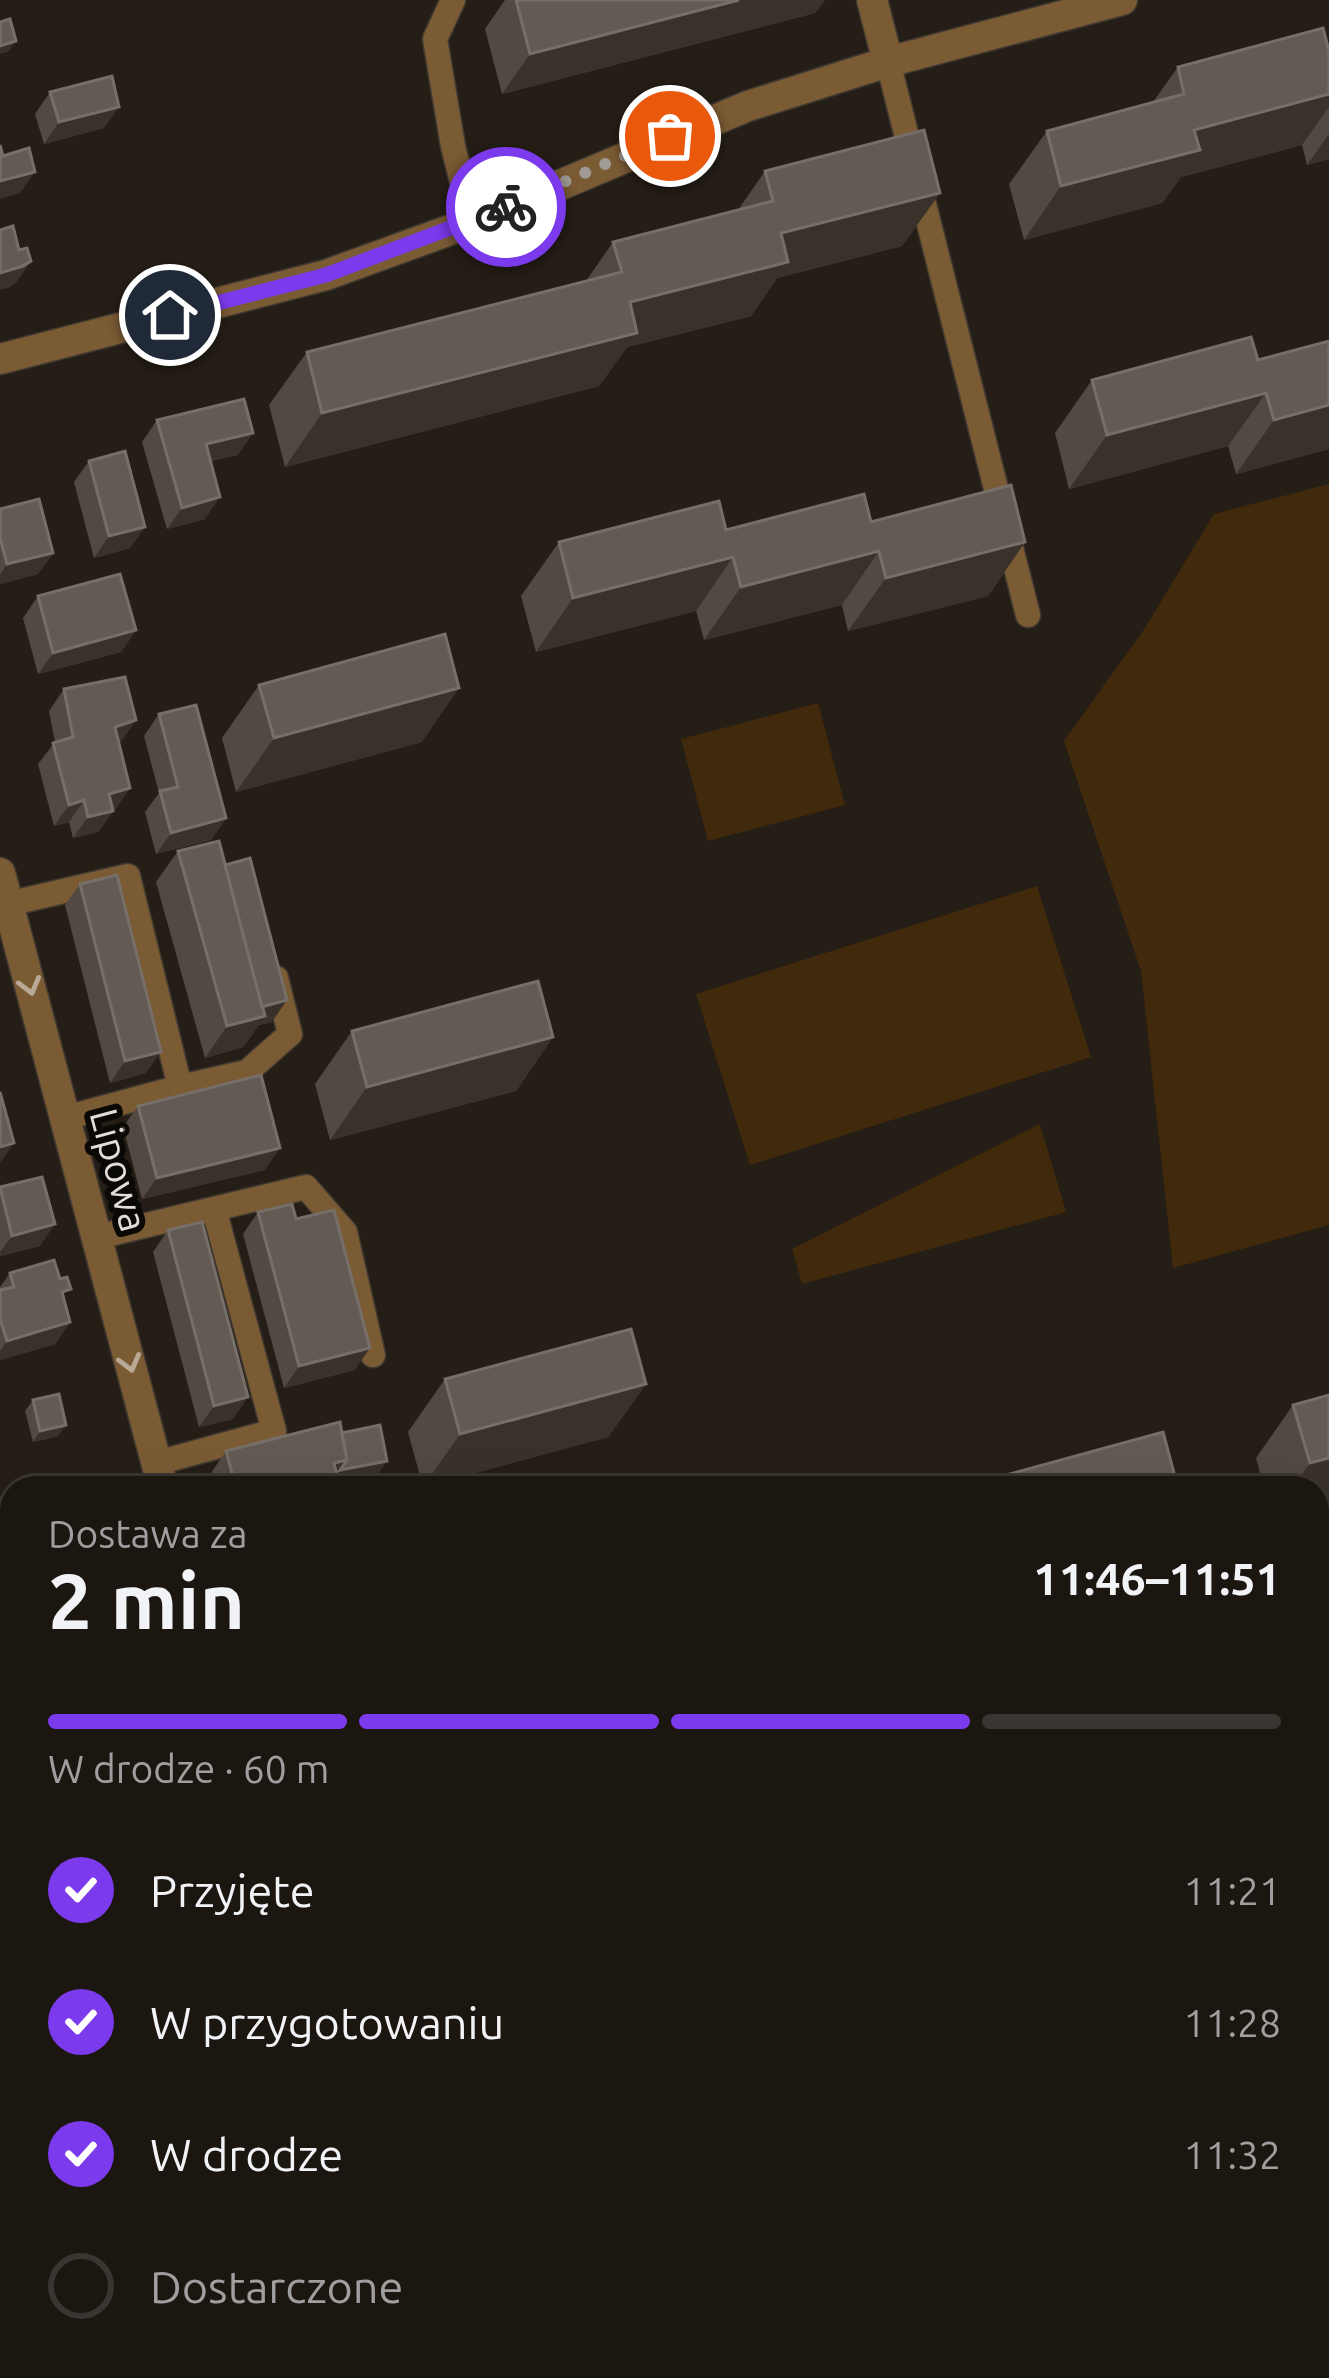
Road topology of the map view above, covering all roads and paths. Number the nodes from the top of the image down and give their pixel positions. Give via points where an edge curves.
1 (453, 0) edge
2 (872, 0) edge
3 (1122, 0) edge
4 (888, 62) junction
5 (472, 222) junction
6 (0, 359) edge
7 (1028, 615) dead end
8 (0, 873) edge
9 (8, 904) junction
10 (268, 950) edge
11 (180, 1087) junction
12 (65, 1118) junction
13 (214, 1208) junction
14 (97, 1237) junction
15 (373, 1355) edge
16 (160, 1475) edge

1 - 5 lane via 435,39
2 - 4 street
3 - 4 street
4 - 5 street via 748,106
4 - 7 lane
5 - 6 street via 326,275
8 - 9 street, Lipowa
9 - 11 lane via 128,876
9 -> 12 street, Lipowa
10 - 11 lane via 290,1034 247,1072
11 - 12 lane
12 - 14 street, Lipowa
13 - 14 lane
13 - 15 lane via 306,1187 345,1232
13 - 16 lane via 274,1431
14 -> 16 street, Lipowa

